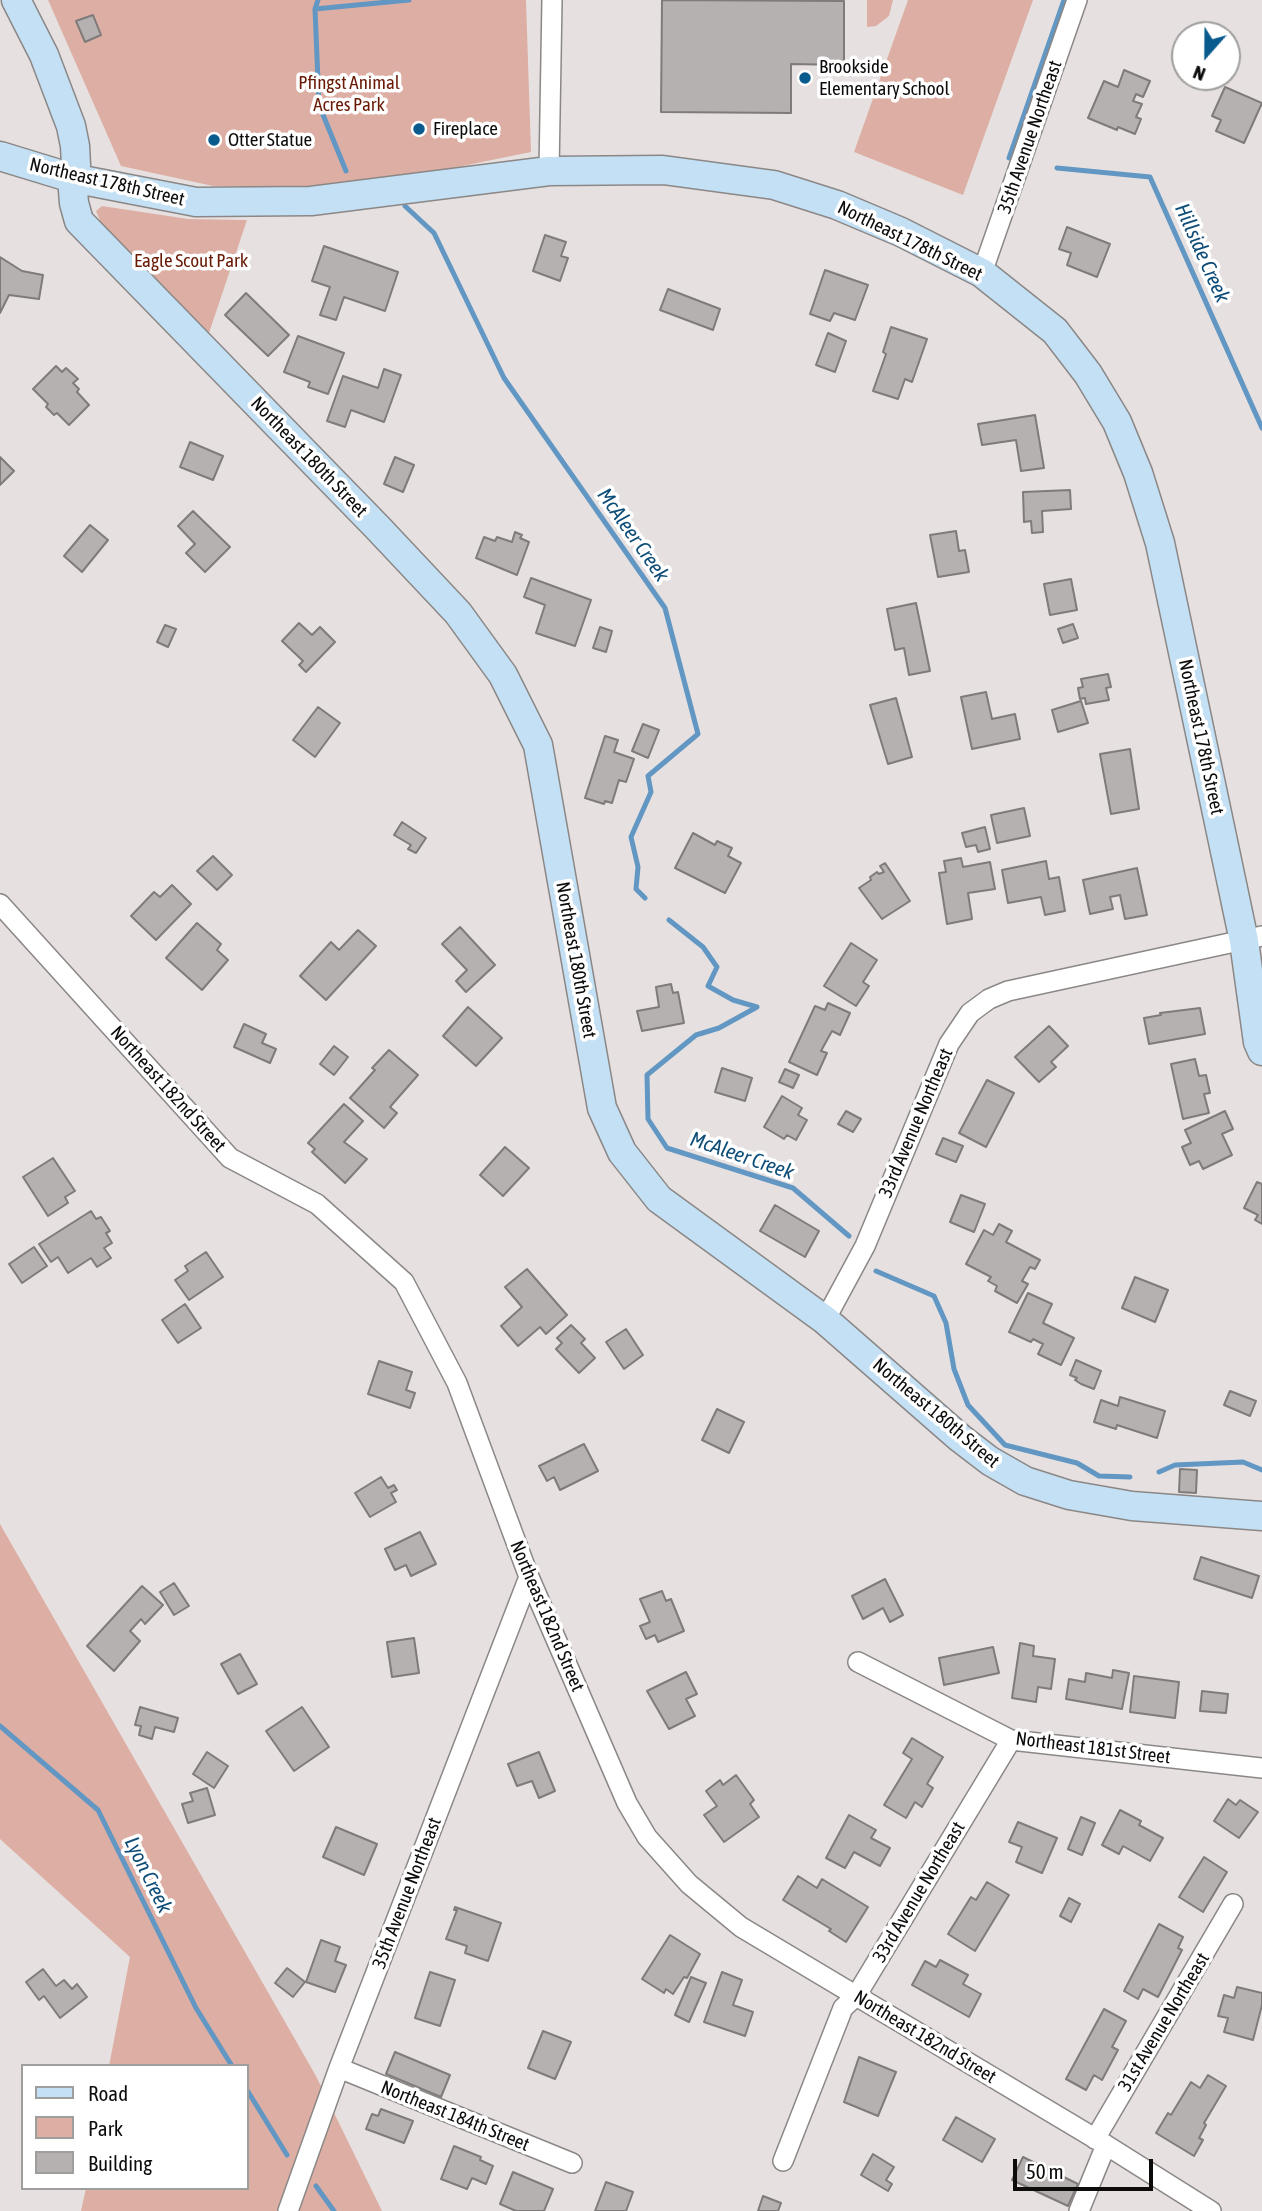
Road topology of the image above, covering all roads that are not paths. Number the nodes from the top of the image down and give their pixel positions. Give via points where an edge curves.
1 (16, 0) edge
2 (552, 0) edge
3 (1077, 0) edge
4 (0, 156) edge
5 (549, 171) junction
6 (72, 177) junction
7 (982, 273) junction
8 (0, 904) edge
9 (1253, 939) edge
10 (1262, 1051) edge
11 (825, 1320) junction
12 (1262, 1516) edge
13 (529, 1577) junction
14 (858, 1662) dead end
15 (1011, 1740) junction
16 (1262, 1768) edge
17 (1233, 1905) dead end
18 (856, 1996) junction
19 (339, 2068) junction
20 (1101, 2142) junction
21 (783, 2161) dead end
22 (572, 2164) dead end
23 (288, 2211) edge
24 (1079, 2211) edge
25 (1210, 2211) edge

1 - 6 street, Northeast 180th Street via 71,125 75,146
2 - 5 street
3 - 7 street, 35th Avenue Northeast
4 - 6 street, Northeast 178th Street
5 - 6 street, Northeast 178th Street via 311,201 197,202
5 - 7 street, Northeast 178th Street via 663,170 774,185 901,232
6 - 11 street, Northeast 180th Street via 79,221 458,613 503,675 538,745 602,1108 622,1152 659,1199
7 - 9 street, Northeast 178th Street via 1055,331 1117,422 1138,473 1160,543
8 - 13 street, Northeast 182nd Street via 230,1158 317,1204 404,1282 457,1383
9 - 10 street, Northeast 178th Street
9 - 11 street, 33rd Avenue Northeast via 1007,991 970,1013 949,1044 860,1254
11 - 12 street, Northeast 180th Street via 960,1438 1025,1481 1069,1495 1132,1506
13 - 18 street, Northeast 182nd Street via 627,1803 647,1837 689,1884 741,1927
13 - 19 street, 35th Avenue Northeast
14 - 15 street, Northeast 181st Street
15 - 16 street, Northeast 181st Street
15 - 18 street, 33rd Avenue Northeast
17 - 20 street, 31st Avenue Northeast
18 - 20 street, Northeast 182nd Street
18 - 21 street, 33rd Avenue Northeast via 843,2008
19 - 22 street, Northeast 184th Street
19 - 23 street, 35th Avenue Northeast
20 - 24 street, 31st Avenue Northeast
20 - 25 street, Northeast 182nd Street

